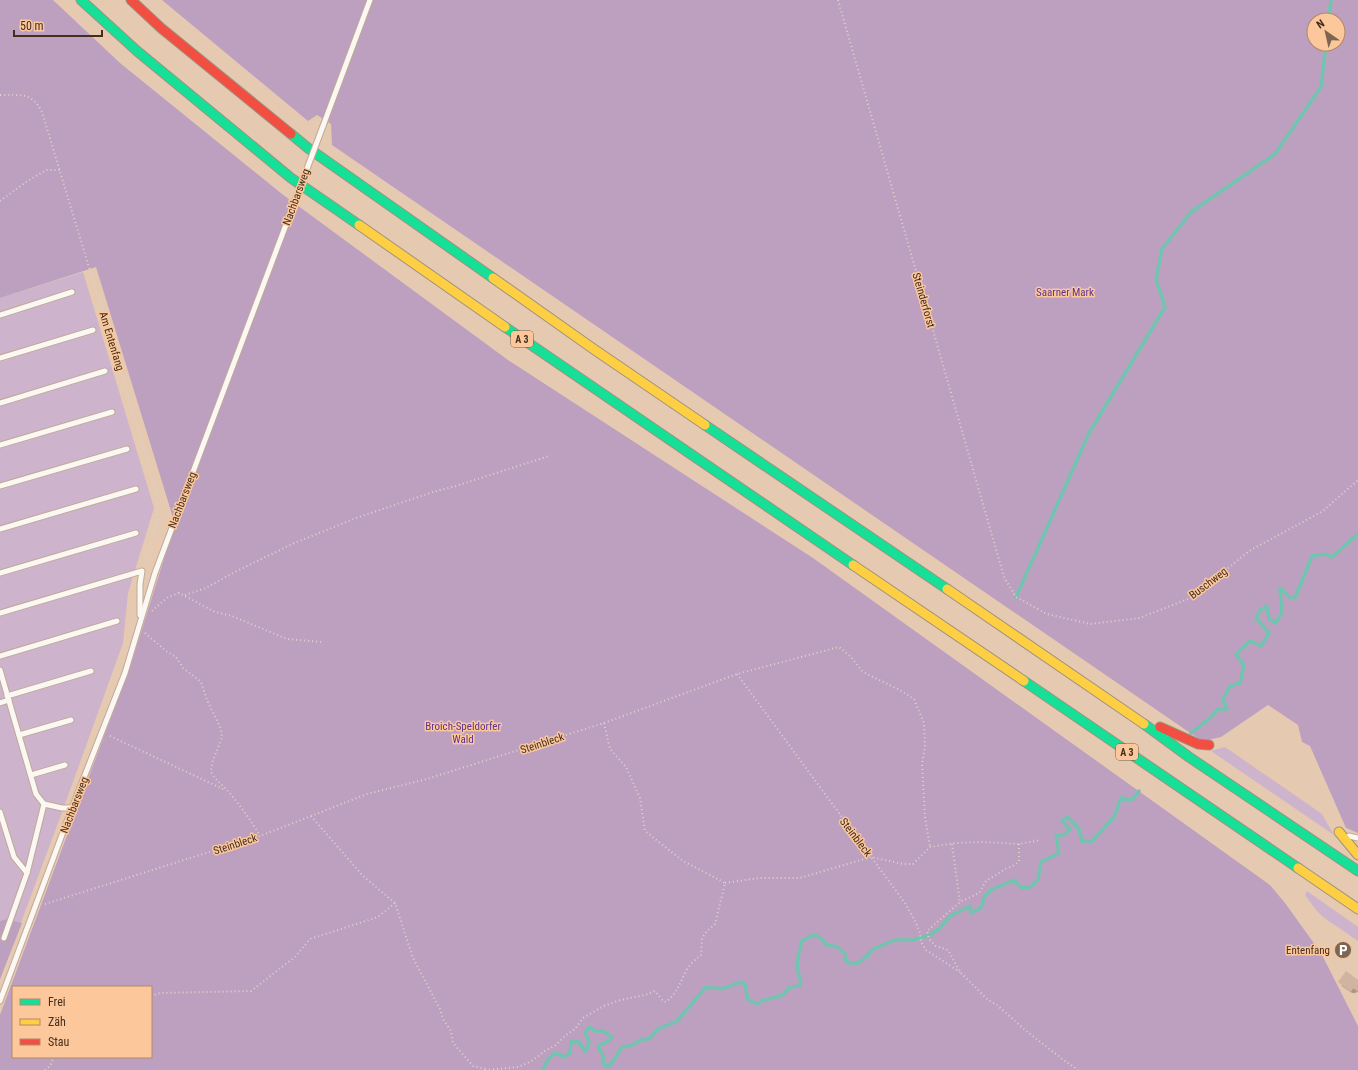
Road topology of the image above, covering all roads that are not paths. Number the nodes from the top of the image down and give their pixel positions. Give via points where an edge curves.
1 (81, 0) edge
2 (131, 0) edge
3 (370, 0) edge
4 (72, 292) dead end
5 (0, 315) edge
6 (93, 330) dead end
7 (0, 358) edge
8 (105, 371) dead end
9 (0, 403) edge
10 (112, 412) dead end
11 (0, 445) edge
12 (127, 449) dead end
13 (0, 486) edge
14 (136, 489) dead end
15 (0, 529) edge
16 (136, 533) dead end
17 (0, 573) edge
18 (0, 614) edge
19 (117, 621) dead end
20 (140, 622) junction
21 (0, 656) edge
22 (0, 670) edge
23 (91, 671) dead end
24 (8, 698) junction
25 (0, 703) edge
26 (1128, 712) junction
27 (70, 720) dead end
28 (19, 735) junction
29 (1209, 745) dead end
30 (65, 765) dead end
31 (31, 775) junction
32 (44, 804) junction
33 (72, 808) junction
34 (0, 812) edge
35 (1339, 832) joint
36 (1358, 838) edge
37 (1358, 855) edge
38 (1358, 871) edge
39 (27, 873) junction
40 (1358, 910) edge
41 (4, 938) dead end
42 (0, 1002) edge

1 - 40 highway, A 3 via 137,51 291,178 573,374
2 - 26 highway via 161,28 308,148 601,354
3 - 20 lane, Nachbarsweg, bridge via 155,573
4 - 5 lane
6 - 7 lane
8 - 9 lane
10 - 11 lane
12 - 13 lane
14 - 15 lane
16 - 17 lane
18 - 20 lane via 142,571
19 - 21 lane
20 - 33 lane, Nachbarsweg via 125,673
22 - 24 lane
23 - 24 lane
24 - 25 lane
24 - 28 lane
26 - 29 highway via 1198,744
26 - 38 highway via 1189,757
27 - 28 lane
28 - 31 lane
30 - 31 lane
31 - 32 lane via 36,794
32 - 33 lane
32 - 39 lane
33 - 42 lane, Nachbarsweg
34 - 39 lane via 14,857
35 - 36 lane
35 - 37 highway
39 - 41 lane

